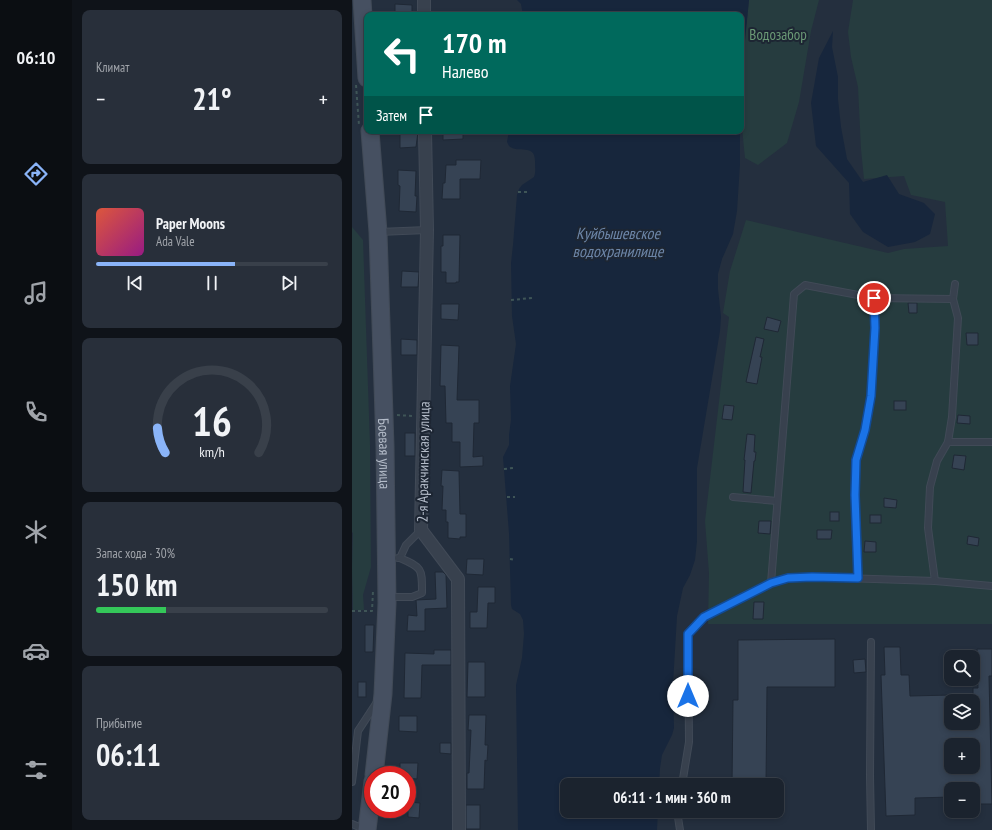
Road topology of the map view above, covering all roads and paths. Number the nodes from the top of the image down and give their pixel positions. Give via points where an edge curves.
1 (362, 0) edge
2 (424, 0) edge
3 (424, 12) edge
4 (361, 79) edge
5 (364, 116) edge
6 (366, 134) edge
7 (425, 134) edge
8 (518, 192) dead end
9 (529, 192) dead end
10 (427, 230) junction
11 (378, 232) junction
12 (955, 284) dead end
13 (532, 298) dead end
14 (874, 298) junction
15 (953, 299) junction
16 (511, 300) dead end
17 (384, 415) junction
18 (424, 416) junction
19 (948, 442) junction
20 (992, 442) edge
21 (513, 468) dead end
22 (504, 469) dead end
23 (507, 497) dead end
24 (515, 497) dead end
25 (734, 497) dead end
26 (777, 501) junction
27 (421, 530) junction
28 (393, 558) junction
29 (510, 559) dead end
30 (515, 560) dead end
31 (858, 578) junction
32 (935, 582) junction
33 (771, 583) junction
34 (992, 586) edge
35 (386, 598) junction
36 (372, 611) dead end
37 (352, 612) edge
38 (871, 642) dead end
39 (383, 694) junction
40 (375, 766) edge
41 (683, 778) edge
42 (352, 782) edge
43 (678, 818) edge
44 (459, 830) edge
45 (680, 830) edge
46 (871, 830) edge

1 - 4 main road
2 - 3 street
4 - 5 path
6 - 11 main road, Боевая улица
7 - 10 street, 2-я Аракчинская улица
8 - 9 path
10 - 11 lane
10 - 18 street, 2-я Аракчинская улица
11 - 17 main road, Боевая улица
12 - 15 lane
13 - 16 path
14 - 15 lane
14 - 26 lane via 805,285 794,294
14 - 31 lane via 871,396 856,460
15 - 19 lane via 958,318
17 - 18 path
17 - 28 main road, Боевая улица
18 - 27 street, 2-я Аракчинская улица
19 - 20 lane
19 - 32 lane via 937,461 930,487 928,528
21 - 22 path
23 - 24 path
25 - 26 lane
26 - 33 lane
27 - 28 lane
27 - 44 street, 2-я Аракчинская улица via 458,580
28 - 35 main road, Боевая улица
28 - 35 lane via 418,566 422,575 422,593
29 - 30 path
31 - 32 lane
31 - 33 lane via 788,578
32 - 34 lane
33 - 41 lane via 704,617 688,634 689,742
35 - 39 main road, Боевая улица
36 - 37 path
38 - 46 lane
39 - 40 main road, Боевая улица
39 - 42 lane via 358,731
43 - 45 lane

